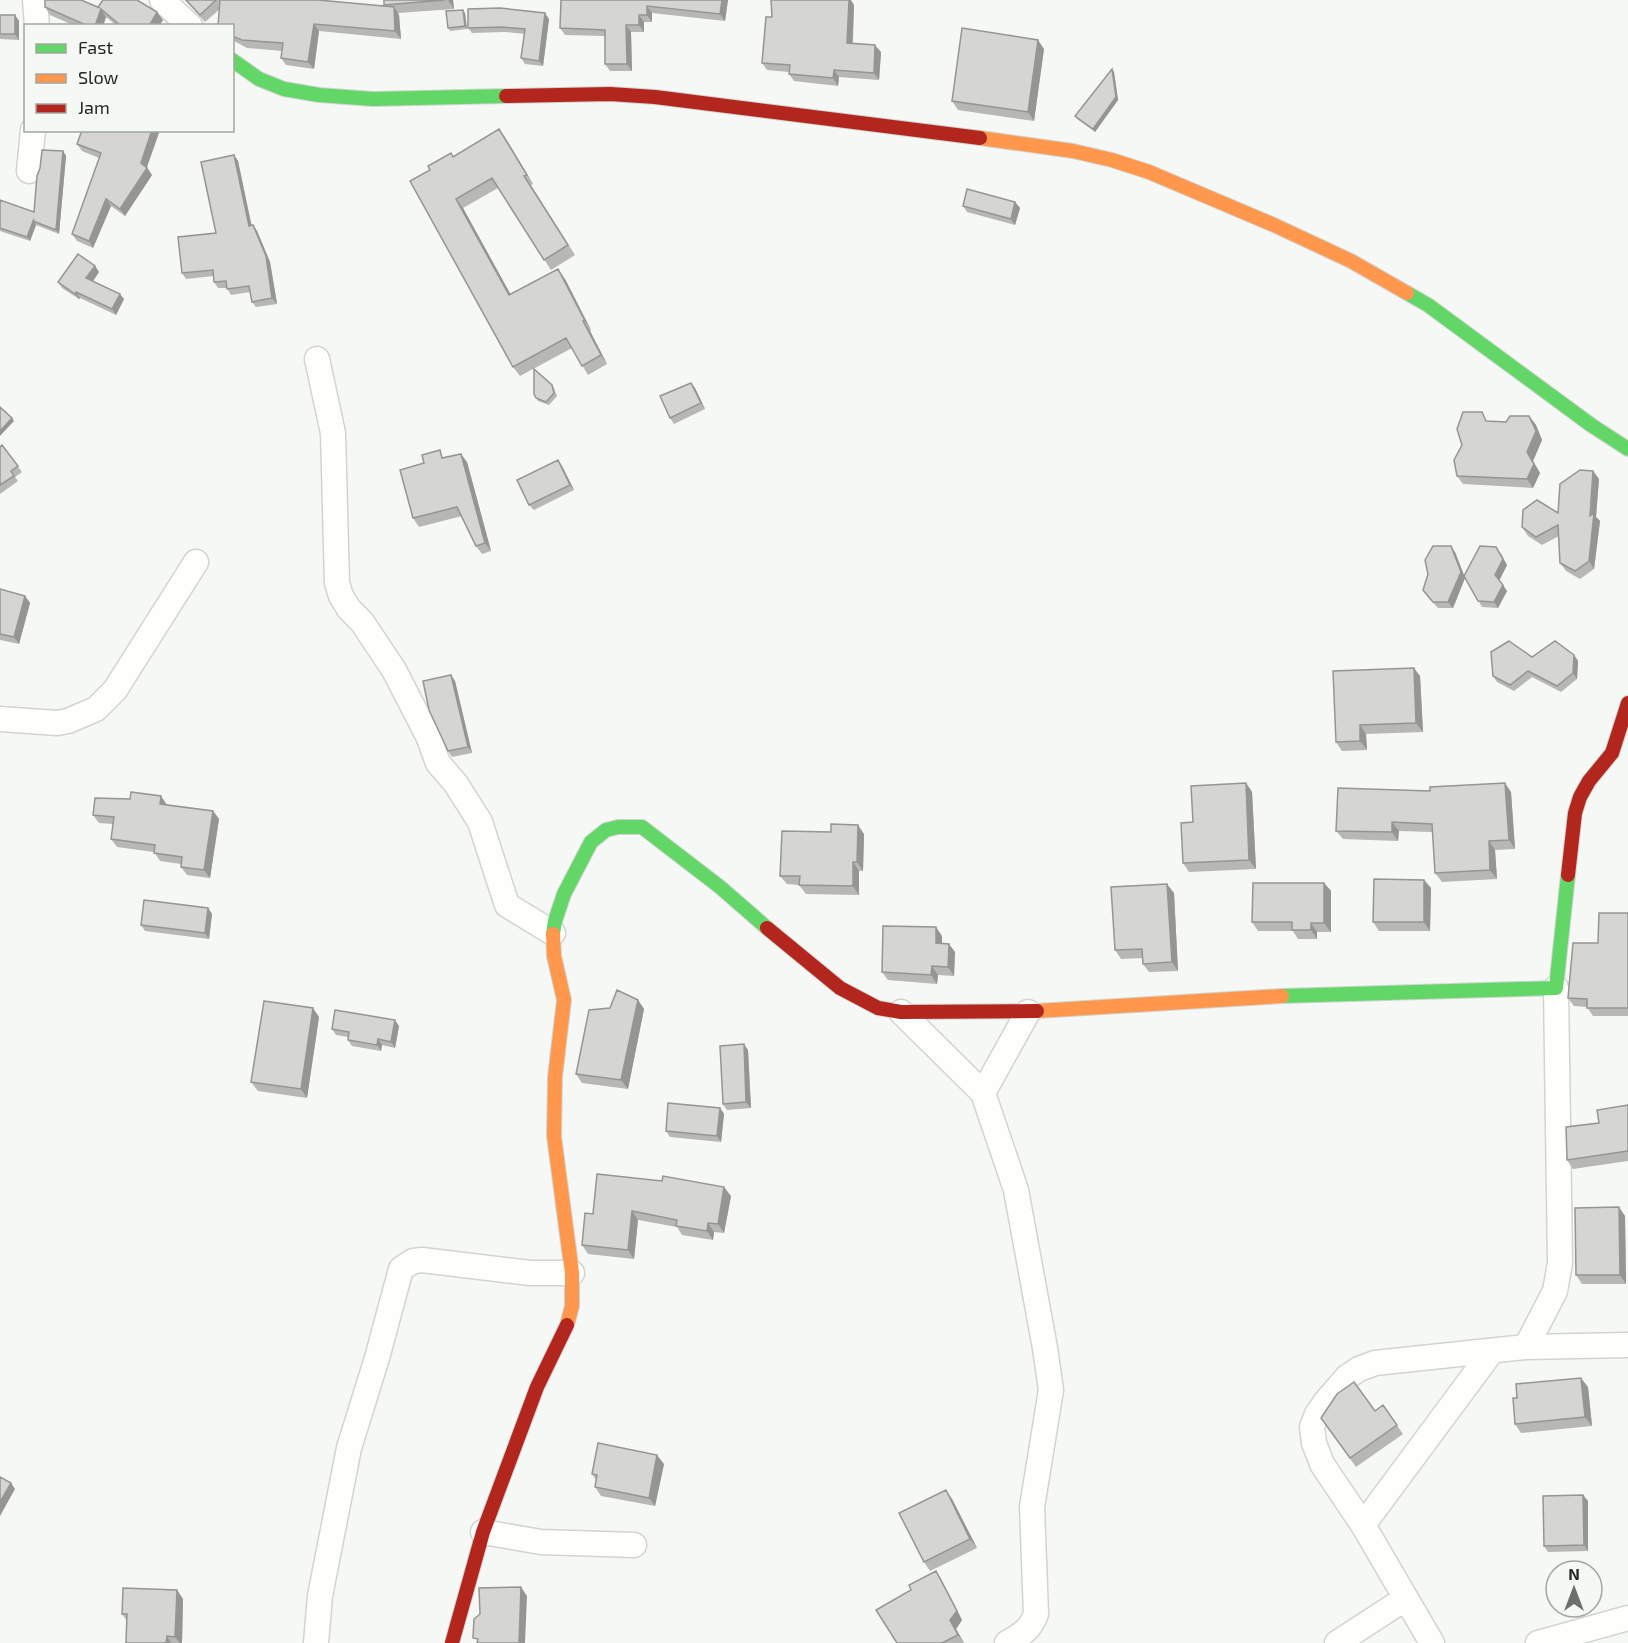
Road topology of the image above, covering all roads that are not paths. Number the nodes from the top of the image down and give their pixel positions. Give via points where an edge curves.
1 (35, 0) edge
2 (162, 0) edge
3 (37, 24) edge
4 (188, 24) edge
5 (234, 61) edge
6 (33, 132) edge
7 (29, 171) dead end
8 (317, 359) dead end
9 (1628, 449) edge
10 (196, 562) dead end
11 (1628, 703) edge
12 (0, 719) edge
13 (553, 933) junction
14 (1556, 988) junction
15 (901, 1012) junction
16 (1028, 1012) junction
17 (983, 1093) junction
18 (572, 1273) junction
19 (1628, 1346) edge
20 (1526, 1347) junction
21 (1492, 1351) junction
22 (1363, 1525) junction
23 (483, 1532) junction
24 (634, 1545) dead end
25 (1406, 1598) junction
26 (1628, 1618) edge
27 (1019, 1639) edge
28 (316, 1643) edge
29 (452, 1643) edge
30 (1337, 1643) edge
31 (1432, 1643) edge
32 (1538, 1643) edge

1 - 3 street
2 - 4 street
5 - 9 street via 259,79 284,89 319,95 373,99 610,94 655,97 1073,151 1112,160 1149,172 1351,261 1428,305
6 - 7 street
8 - 13 street via 333,434 337,583 341,596 394,669 438,763 480,822 507,905
10 - 12 street via 114,690 96,709 57,723
11 - 14 street via 1612,753 1589,781 1575,813
13 - 15 street via 557,910 591,842 606,830 642,827 840,988 878,1008
13 - 18 street via 564,1000 555,1077 554,1137
14 - 16 street via 1261,997
14 - 20 street via 1560,1263 1555,1291
15 - 16 street
15 - 17 street
16 - 17 street
17 - 27 street via 1016,1190 1051,1390 1032,1507 1036,1614
18 - 23 street via 570,1317 537,1387
18 - 28 street via 530,1273 422,1260 401,1269 349,1448 320,1596
19 - 20 street
20 - 21 street
21 - 22 street
21 - 22 street via 1375,1363 1347,1377 1317,1414 1312,1427 1322,1464
22 - 25 street
23 - 24 street via 541,1542
23 - 29 street
25 - 30 street
25 - 31 street
26 - 32 street

